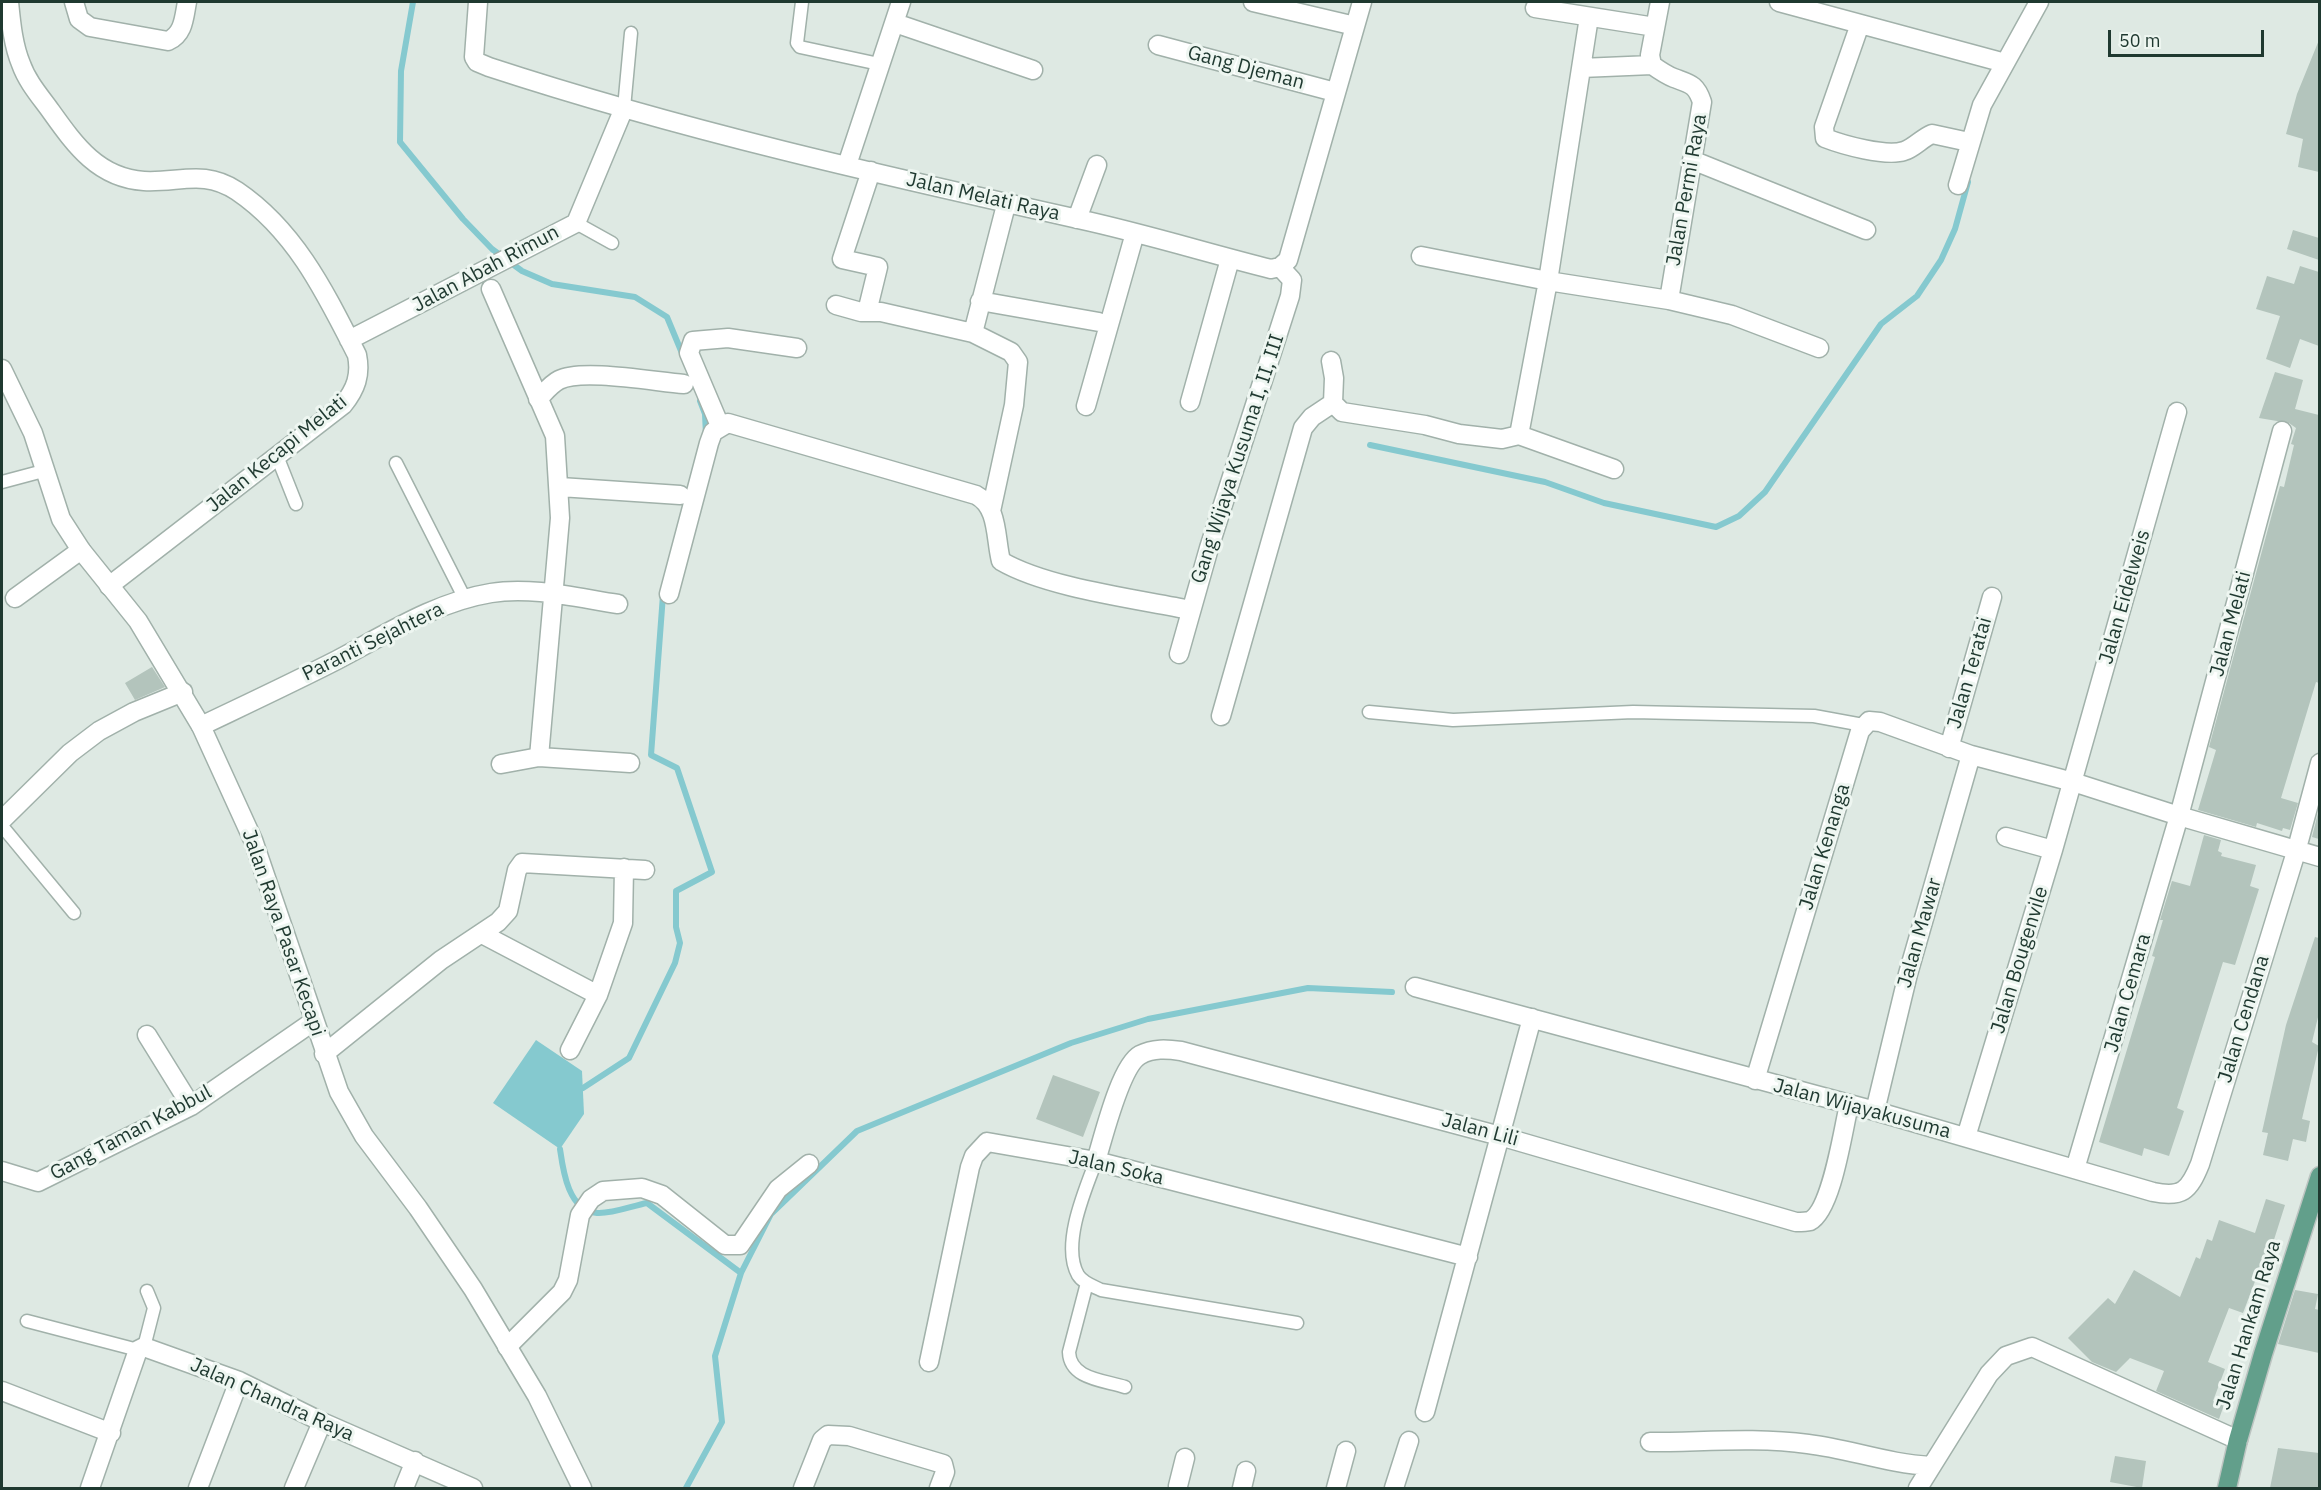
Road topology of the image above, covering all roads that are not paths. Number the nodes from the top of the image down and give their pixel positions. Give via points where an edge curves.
1 (9, 2) edge
2 (74, 2) edge
3 (186, 2) edge
4 (478, 2) edge
5 (802, 2) edge
6 (901, 2) edge
7 (1253, 2) edge
8 (1362, 2) edge
9 (1660, 2) edge
10 (1779, 2) edge
11 (2036, 2) edge
12 (1535, 8) dead end
13 (1589, 17) junction
14 (895, 23) junction
15 (1860, 24) junction
16 (1355, 26) junction
17 (1655, 27) junction
18 (631, 33) dead end
19 (1158, 45) dead end
20 (2006, 63) junction
21 (879, 64) junction
22 (1652, 65) junction
23 (1581, 68) junction
24 (1033, 70) dead end
25 (1335, 92) junction
26 (624, 108) junction
27 (1969, 142) junction
28 (1692, 160) junction
29 (847, 165) junction
30 (1097, 165) dead end
31 (871, 171) junction
32 (1958, 185) dead end
33 (1006, 205) junction
34 (1077, 219) junction
35 (576, 223) junction
36 (1866, 230) dead end
37 (1135, 233) junction
38 (612, 243) dead end
39 (1420, 256) dead end
40 (1230, 259) junction
41 (1281, 267) junction
42 (1548, 281) junction
43 (491, 289) dead end
44 (1669, 300) junction
45 (980, 301) junction
46 (836, 305) dead end
47 (867, 312) junction
48 (1099, 322) dead end
49 (974, 333) junction
50 (350, 340) junction
51 (797, 348) dead end
52 (1819, 348) dead end
53 (1331, 362) dead end
54 (2, 369) edge
55 (684, 384) dead end
56 (538, 399) junction
57 (1190, 402) dead end
58 (1333, 404) junction
59 (1086, 406) dead end
60 (2177, 412) dead end
61 (720, 426) junction
62 (2282, 431) dead end
63 (1519, 435) junction
64 (278, 456) junction
65 (396, 463) dead end
66 (1614, 469) dead end
67 (47, 470) junction
68 (2, 482) edge
69 (560, 487) junction
70 (680, 495) dead end
71 (296, 504) dead end
72 (991, 511) junction
73 (81, 550) junction
74 (109, 585) junction
75 (669, 594) dead end
76 (554, 595) junction
77 (1992, 597) dead end
78 (15, 598) dead end
79 (465, 599) junction
80 (618, 604) dead end
81 (1190, 610) junction
82 (1179, 654) dead end
83 (183, 692) junction
84 (1369, 712) dead end
85 (1221, 716) dead end
86 (1863, 725) junction
87 (201, 726) junction
88 (1949, 748) junction
89 (1971, 755) junction
90 (539, 757) junction
91 (630, 763) dead end
92 (2319, 763) edge
93 (501, 764) dead end
94 (2073, 782) junction
95 (2179, 816) junction
96 (3, 818) edge
97 (2006, 837) dead end
98 (2054, 850) junction
99 (2296, 852) junction
100 (2319, 857) edge
101 (624, 868) junction
102 (645, 870) dead end
103 (74, 913) dead end
104 (482, 934) junction
105 (1416, 987) dead end
106 (598, 995) junction
107 (1532, 1018) junction
108 (314, 1021) junction
109 (147, 1035) dead end
110 (570, 1050) dead end
111 (324, 1054) junction
112 (1755, 1080) junction
113 (1849, 1105) junction
114 (191, 1106) junction
115 (1875, 1111) junction
116 (1500, 1136) junction
117 (1966, 1137) junction
118 (1096, 1161) junction
119 (809, 1164) dead end
120 (2075, 1169) junction
121 (2, 1171) edge
122 (2319, 1176) edge
123 (2190, 1185) joint
124 (1468, 1257) junction
125 (1087, 1284) junction
126 (147, 1291) dead end
127 (27, 1321) dead end
128 (1297, 1323) dead end
129 (507, 1347) junction
130 (141, 1348) junction
131 (929, 1362) dead end
132 (239, 1381) junction
133 (1125, 1387) dead end
134 (2, 1391) edge
135 (1425, 1412) dead end
136 (322, 1422) junction
137 (111, 1433) junction
138 (2238, 1440) junction
139 (1409, 1441) dead end
140 (1650, 1442) dead end
141 (1346, 1451) dead end
142 (1185, 1458) dead end
143 (415, 1461) junction
144 (1931, 1466) junction
145 (90, 1488) edge
146 (198, 1488) edge
147 (294, 1488) edge
148 (404, 1488) edge
149 (473, 1488) edge
150 (582, 1488) edge
151 (803, 1488) edge
152 (939, 1488) edge
153 (1181, 1488) edge
154 (1336, 1488) edge
155 (1394, 1488) edge
156 (1918, 1488) edge
157 (2227, 1488) edge

1 - 50 street, Jalan Kecapi Melati via 14,39 27,80 79,151 106,171 126,179 202,177 236,190 290,240 316,275
2 - 3 street via 79,19 90,27 168,41 176,37
4 - 26 street, Jalan Melati Raya via 473,49 477,62
5 - 21 lane via 797,43 800,47
6 - 14 street
7 - 16 street
8 - 16 street
9 - 17 street
10 - 15 street
11 - 20 street
12 - 13 street
13 - 17 street
13 - 23 street
14 - 21 street
14 - 24 street
15 - 20 street
15 - 27 street via 1824,127 1825,138 1894,153 1906,151 1932,134
16 - 25 street
17 - 22 street
18 - 26 lane
19 - 25 street, Gang Djeman
20 - 27 street via 1982,105
21 - 29 street
22 - 23 street
22 - 28 street, Jalan Permi Raya via 1697,88 1702,102
23 - 42 street
25 - 41 street via 1288,260
26 - 29 street, Jalan Melati Raya
26 - 35 street, Jalan Abah Rimun
27 - 32 street
28 - 36 street
28 - 44 street, Jalan Permi Raya
29 - 31 street, Jalan Melati Raya
30 - 34 street
31 - 33 street, Jalan Melati Raya
31 - 47 street via 842,259 878,267
33 - 34 street, Jalan Melati Raya
33 - 45 street
34 - 37 street, Jalan Melati Raya
35 - 38 lane
35 - 50 street, Jalan Abah Rimun
37 - 40 street, Jalan Melati Raya
37 - 59 street
39 - 42 street
40 - 41 street, Jalan Melati Raya via 1271,269
40 - 57 street
41 - 81 street, Gang Wijaya Kusuma I, II, III via 1292,280 1290,296
42 - 44 street
42 - 63 street
43 - 56 street
44 - 52 street via 1732,315
45 - 48 street
45 - 49 street
46 - 47 street
47 - 49 street
49 - 72 street via 1011,352 1018,362 1014,405
50 - 64 street, Jalan Kecapi Melati via 360,368 352,393 343,405
51 - 61 street via 728,338 693,341 689,353
53 - 58 street
54 - 67 street, Jalan Raya Pasar Kecapi
55 - 56 street via 572,376 558,380
56 - 69 street via 555,436
58 - 63 street via 1342,411 1459,434 1502,439
58 - 85 street via 1303,428
60 - 94 street, Jalan Eidelweis
61 - 72 street via 728,423 976,495 986,500
61 - 75 street via 709,443
62 - 95 street, Jalan Melati
63 - 66 street
64 - 71 lane
64 - 74 street, Jalan Kecapi Melati
65 - 79 lane
67 - 68 lane
67 - 73 street, Jalan Raya Pasar Kecapi via 61,519
69 - 70 street
69 - 76 street
72 - 81 street via 1001,561 1013,568 1084,588
73 - 74 street, Jalan Raya Pasar Kecapi
73 - 78 street
74 - 83 street, Jalan Raya Pasar Kecapi via 138,621
76 - 79 street, Paranti Sejahtera via 492,592
76 - 80 street, Paranti Sejahtera
76 - 90 street
77 - 88 street, Jalan Teratai
79 - 87 street, Paranti Sejahtera via 424,615
81 - 82 street, Gang Wijaya Kusuma I, II, III
83 - 87 street, Jalan Raya Pasar Kecapi
83 - 96 street via 99,731 70,753
84 - 86 lane via 1453,720 1633,712 1814,716
86 - 88 street via 1880,722
86 - 112 street, Jalan Kenanga
87 - 108 street, Jalan Raya Pasar Kecapi via 253,840
88 - 89 street
89 - 94 street
89 - 115 street, Jalan Mawar via 1908,974
90 - 91 street
90 - 93 street
92 - 99 street, Jalan Cendana
94 - 95 street
94 - 98 street, Jalan Bougenvile
95 - 99 street
95 - 120 street, Jalan Cemara
96 - 103 lane
97 - 98 street
98 - 117 street, Jalan Bougenvile
99 - 100 street
99 - 123 street, Jalan Cendana via 2200,1164
101 - 102 street
101 - 104 street via 522,863 508,912
101 - 106 street via 623,923
104 - 106 street
104 - 111 street via 441,960
105 - 107 street, Jalan Wijayakusuma
106 - 110 street
107 - 112 street, Jalan Wijayakusuma
107 - 116 street
108 - 111 street, Jalan Raya Pasar Kecapi
108 - 114 street, Gang Taman Kabbul
109 - 114 street
111 - 129 street, Jalan Raya Pasar Kecapi via 339,1092 364,1136 473,1289
112 - 113 street, Jalan Wijayakusuma
113 - 115 street, Jalan Wijayakusuma
113 - 116 street, Jalan Lili via 1830,1187 1818,1213 1809,1221 1796,1222
114 - 121 street, Gang Taman Kabbul via 38,1182
115 - 117 street, Jalan Wijayakusuma
116 - 118 street, Jalan Lili via 1162,1049 1138,1056 1132,1063 1114,1099
116 - 124 street
117 - 120 street, Jalan Wijayakusuma
118 - 124 street, Jalan Soka
118 - 125 lane via 1078,1206 1074,1241 1078,1274
118 - 131 street, Jalan Soka via 987,1142 981,1147 970,1167
119 - 129 street via 778,1189 740,1245 725,1245 662,1195 642,1188 603,1191 591,1199 580,1215 568,1280 562,1292
120 - 123 street, Jalan Wijayakusuma via 2170,1195
122 - 138 main road, Jalan Hankam Raya
124 - 135 street
125 - 128 lane via 1101,1290
125 - 133 lane via 1069,1364 1076,1372
126 - 130 lane via 154,1308
127 - 130 lane
129 - 150 street, Jalan Raya Pasar Kecapi via 537,1396
130 - 132 street, Jalan Chandra Raya
130 - 137 street
132 - 136 street, Jalan Chandra Raya
132 - 146 street
134 - 137 street
136 - 143 street, Jalan Chandra Raya
136 - 147 street
137 - 145 street
138 - 144 street via 2032,1347 2006,1356 1989,1374
138 - 157 main road, Jalan Hankam Raya
139 - 155 street
140 - 144 street via 1808,1443 1898,1464
141 - 154 street
142 - 153 street
143 - 148 street
143 - 149 street, Jalan Chandra Raya
144 - 156 street
151 - 152 street via 822,1440 828,1435 849,1436 943,1464 945,1472

